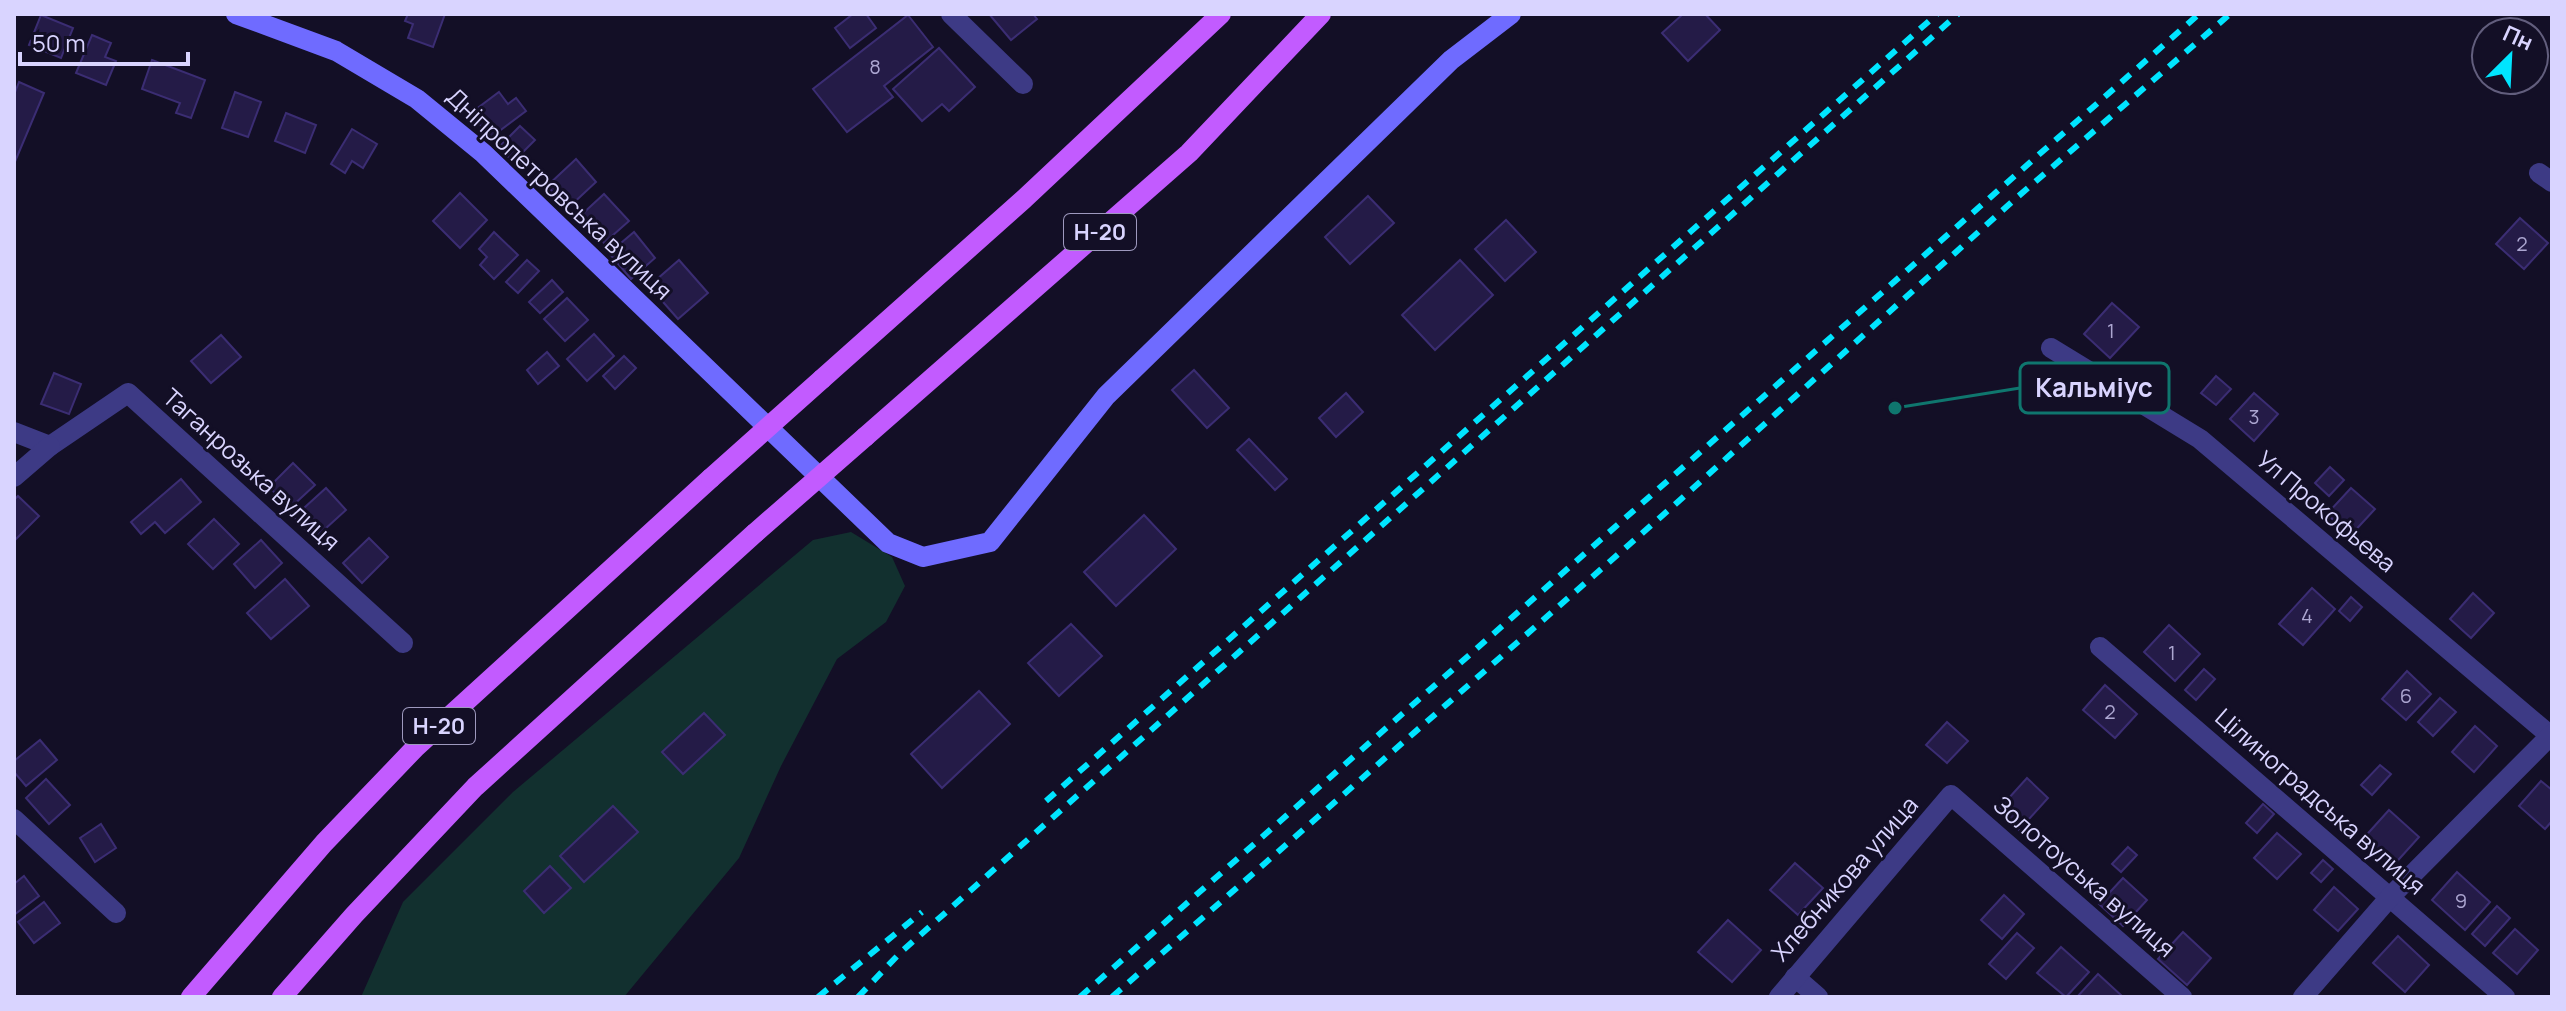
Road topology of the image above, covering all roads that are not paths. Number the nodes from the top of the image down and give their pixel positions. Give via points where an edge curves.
1 (236, 14) edge
2 (951, 14) edge
3 (1221, 14) edge
4 (1321, 14) edge
5 (1511, 14) edge
6 (1023, 84) dead end
7 (2051, 348) dead end
8 (14, 432) edge
9 (50, 446) junction
10 (14, 477) edge
11 (403, 643) dead end
12 (2100, 647) dead end
13 (2551, 736) edge
14 (1951, 795) joint
15 (14, 819) edge
16 (2390, 897) junction
17 (116, 913) dead end
18 (1795, 977) junction
19 (191, 997) edge
20 (282, 997) edge
21 (1779, 997) edge
22 (1818, 997) edge
23 (2182, 997) edge
24 (2303, 997) edge
25 (2505, 997) edge

1 - 5 street, Дніпропетровська вулиця via 336,51 417,99 483,153 888,543 923,557 990,542 1106,396 1451,60
2 - 6 street
3 - 19 main road, Н-20, bridge via 1024,199 416,747 324,843
4 - 20 main road, Н-20, bridge via 1189,153 755,533 475,787
7 - 13 street, Ул Прокофьева via 2200,439
8 - 9 street
9 - 10 street
9 - 11 street, Таганрозька вулиця via 128,393
12 - 16 street, Цілиноградська вулиця
13 - 16 street
14 - 18 street, Хлебникова улица
14 - 23 street, Золотоуська вулиця
15 - 17 street
16 - 24 street
16 - 25 street, Цілиноградська вулиця
18 - 21 street, Хлебникова улица
18 - 22 street

